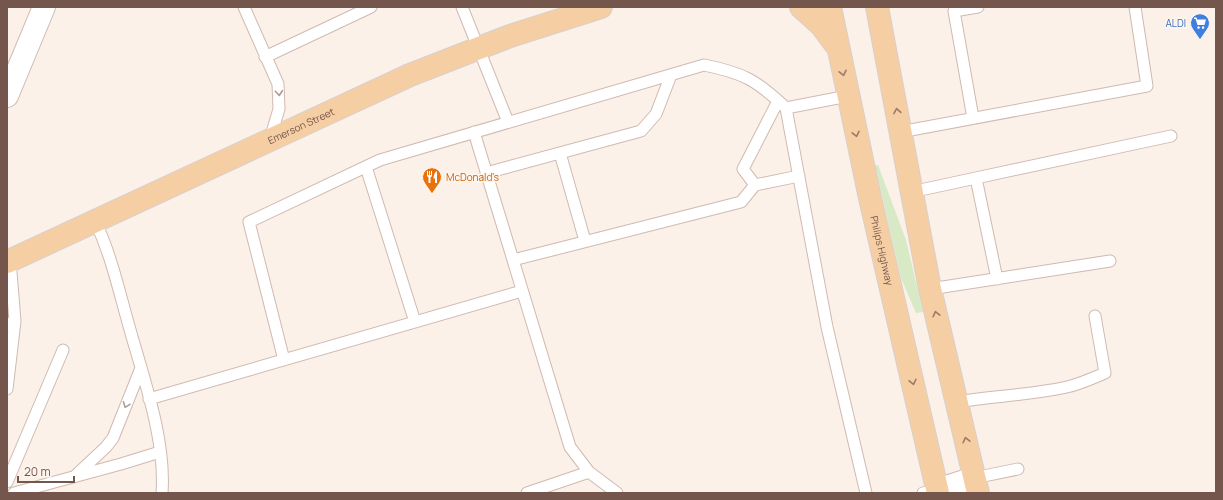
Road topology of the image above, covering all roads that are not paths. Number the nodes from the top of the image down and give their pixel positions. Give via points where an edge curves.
1 (44, 7) edge
2 (244, 7) edge
3 (371, 7) edge
4 (462, 7) edge
5 (601, 7) edge
6 (801, 7) edge
7 (830, 7) edge
8 (878, 7) edge
9 (978, 7) edge
10 (1135, 7) edge
11 (479, 47) junction
12 (838, 49) junction
13 (265, 57) junction
14 (11, 72) edge
15 (670, 75) junction
16 (7, 96) edge
17 (848, 96) junction
18 (782, 105) junction
19 (972, 118) junction
20 (508, 122) junction
21 (474, 132) junction
22 (900, 132) junction
23 (1172, 136) dead end
24 (270, 140) junction
25 (560, 153) junction
26 (366, 167) junction
27 (486, 173) junction
28 (799, 176) junction
29 (976, 178) junction
30 (755, 185) junction
31 (911, 192) junction
32 (95, 221) junction
33 (586, 241) junction
34 (8, 258) edge
35 (513, 260) junction
36 (1110, 261) dead end
37 (997, 278) junction
38 (930, 289) junction
39 (522, 290) junction
40 (1095, 316) dead end
41 (415, 322) junction
42 (11, 323) edge
43 (63, 350) dead end
44 (284, 360) junction
45 (141, 368) junction
46 (7, 389) edge
47 (149, 399) junction
48 (957, 402) junction
49 (160, 452) junction
50 (1018, 469) dead end
51 (589, 472) junction
52 (75, 477) junction
53 (7, 482) edge
54 (976, 486) edge
55 (933, 492) edge
56 (14, 493) edge
57 (162, 493) edge
58 (528, 493) edge
59 (616, 493) edge
60 (866, 493) edge

1 - 14 street
2 - 13 lane
3 - 13 lane
4 - 11 lane
5 - 11 main road, Emerson Street
6 - 12 main road via 821,25
7 - 12 main road, Philips Highway
22 -> 8 main road
9 - 19 lane via 954,11
10 - 19 lane via 1147,86
11 - 20 lane
11 - 24 main road, Emerson Street via 410,75
12 -> 17 main road, Philips Highway
13 -> 24 lane via 280,92 277,118
14 - 16 street
15 - 18 lane via 704,65 728,70 744,75 765,89
15 - 20 lane
15 - 25 lane via 656,114 641,131
17 - 18 lane
17 -> 55 main road, Philips Highway
18 - 28 lane
18 - 30 lane via 743,169
19 - 22 lane
20 - 21 lane
21 - 26 lane via 380,160
21 - 27 lane
22 - 31 main road
23 - 29 lane
24 - 32 main road, Emerson Street
25 - 27 lane
25 - 33 lane
26 - 41 lane
26 - 44 lane via 249,222
27 - 35 lane
28 - 30 lane
28 - 60 lane via 829,335
29 - 31 lane
29 - 37 lane
30 - 33 lane via 741,202
31 - 38 main road
32 - 34 main road, Emerson Street
32 - 45 lane via 108,251
33 - 35 lane
34 - 42 lane
35 - 39 lane
36 - 37 lane
37 - 38 lane
48 -> 38 main road
39 - 41 lane
39 - 51 lane via 570,447
40 - 48 lane via 1105,373 1069,387
41 - 44 lane
42 - 46 lane
43 - 53 lane
44 - 47 lane
45 - 47 lane
45 -> 52 lane via 113,438
47 - 49 lane
54 -> 48 main road
49 - 52 lane
49 - 57 lane
50 - 54 lane
51 - 58 lane
51 - 59 lane
52 - 56 lane
54 - 55 street

